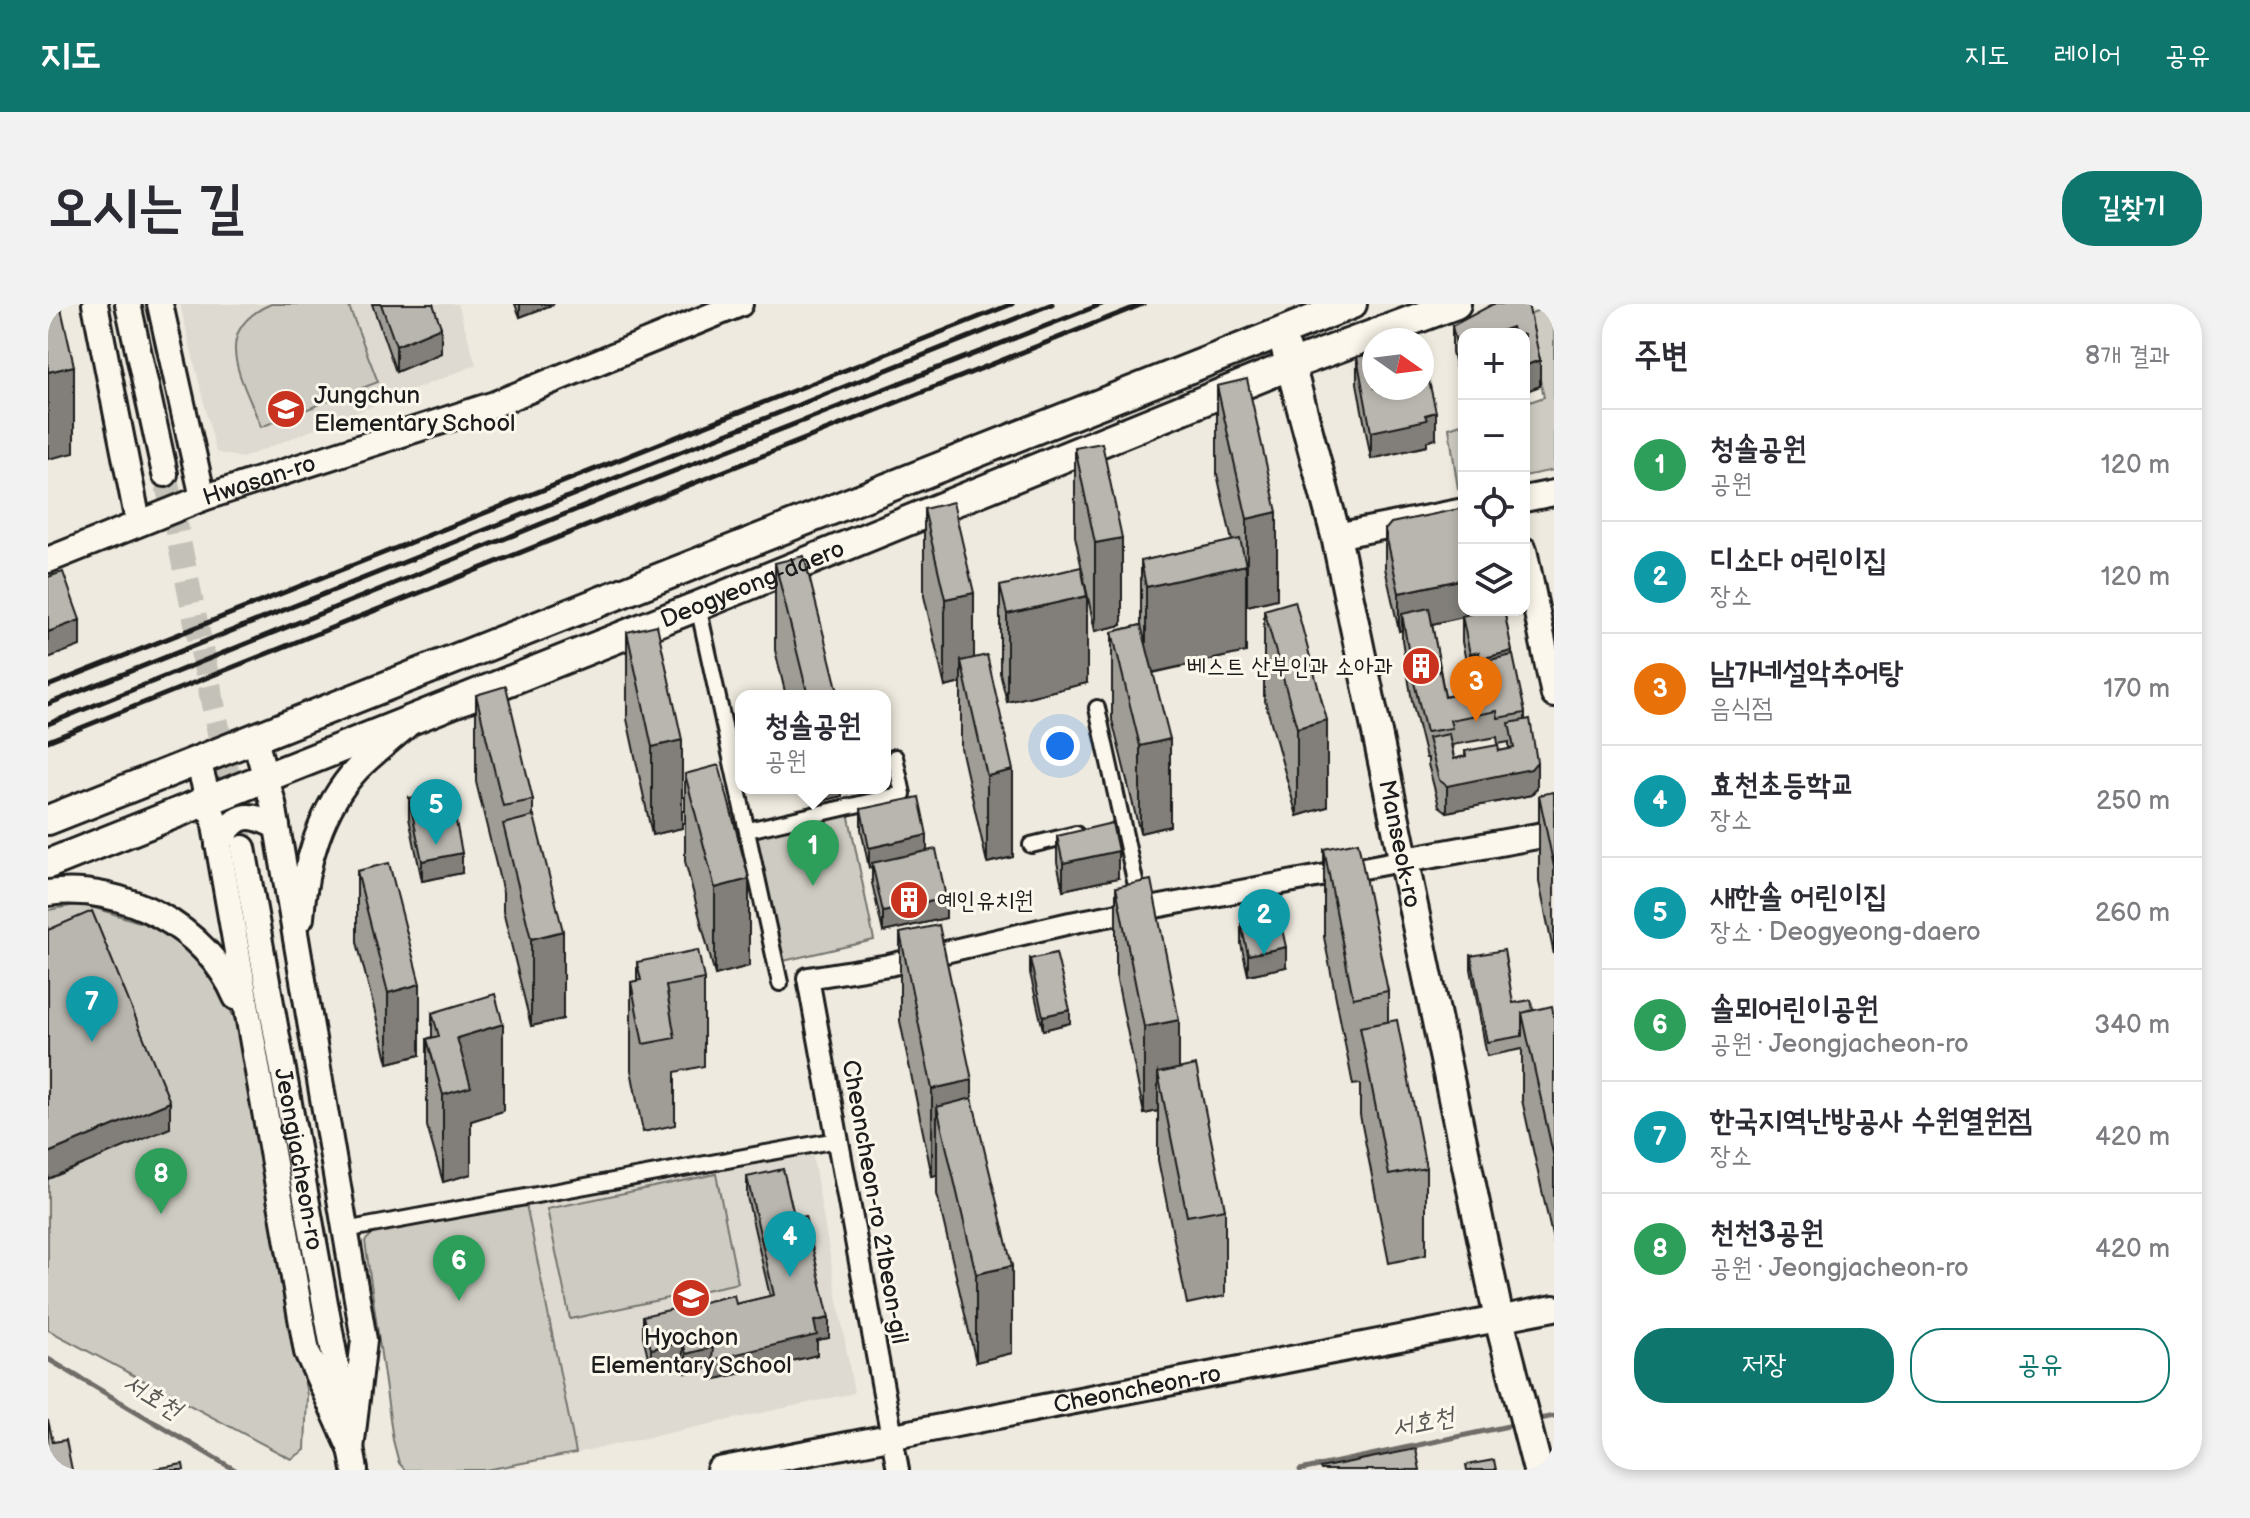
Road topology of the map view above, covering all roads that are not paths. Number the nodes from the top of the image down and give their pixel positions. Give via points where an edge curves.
1 (95, 304) edge
2 (128, 304) edge
3 (160, 304) edge
4 (740, 304) edge
5 (1352, 304) edge
6 (1456, 304) edge
7 (1282, 333) junction
8 (1291, 365) junction
9 (165, 474) tunnel mouth
10 (1554, 493) edge
11 (203, 498) junction
12 (1530, 498) edge
13 (1458, 512) edge
14 (138, 522) junction
15 (1336, 536) junction
16 (48, 560) edge
17 (1530, 578) edge
18 (698, 606) junction
19 (1554, 695) edge
20 (1097, 708) dead end
21 (420, 713) junction
22 (255, 740) junction
23 (895, 757) dead end
24 (198, 761) junction
25 (735, 772) edge
26 (266, 776) junction
27 (740, 794) edge
28 (208, 799) junction
29 (48, 820) edge
30 (1123, 823) junction
31 (277, 827) junction
32 (1107, 827) edge
33 (748, 830) junction
34 (1092, 830) edge
35 (1554, 833) edge
36 (218, 845) junction
37 (1031, 845) dead end
38 (243, 848) tunnel mouth
39 (1406, 860) junction
40 (48, 864) edge
41 (48, 893) edge
42 (1142, 910) junction
43 (299, 961) junction
44 (780, 983) dead end
45 (248, 1026) junction
46 (837, 1140) junction
47 (345, 1230) junction
48 (1554, 1308) edge
49 (1499, 1319) junction
50 (891, 1434) junction
51 (353, 1459) edge
52 (719, 1470) edge
53 (898, 1470) edge
54 (1538, 1470) edge

1 - 14 street
2 - 9 street
3 - 11 street
4 - 11 street, Hwasan-ro via 495,404
5 - 7 main road, Deogyeong-daero
6 - 8 main road, Deogyeong-daero
7 - 8 main road, Manseok-ro
7 - 22 main road, Deogyeong-daero
8 - 15 main road, Manseok-ro
8 - 18 main road, Deogyeong-daero
10 - 12 street
11 - 14 street, Hwasan-ro
13 - 15 street
14 - 16 street, Hwasan-ro
15 - 39 main road, Manseok-ro
17 - 19 street
18 - 21 main road, Deogyeong-daero
18 - 25 street
20 - 30 street
21 - 26 main road, Deogyeong-daero
21 - 43 street via 356,770 329,813 312,850 302,892
22 - 24 main road, Deogyeong-daero
22 - 26 street
23 - 33 street via 903,794
24 - 28 street
24 - 29 main road, Deogyeong-daero
26 - 28 main road, Deogyeong-daero
26 - 31 street
27 - 33 street
28 - 36 street
28 - 40 main road, Deogyeong-daero
30 - 32 street
30 - 42 street
31 - 36 street via 258,816 243,816 228,827
31 - 43 street
33 - 44 street
34 - 37 street
35 - 39 street
36 - 45 street
38 - 51 street, Jeongjacheon-ro
39 - 42 street
39 - 49 main road, Manseok-ro
41 - 45 street via 83,892 133,903 185,930 227,977
42 - 46 street, Cheoncheon-ro 21beon-gil via 808,978
43 - 47 street
45 - 51 street via 307,1352
46 - 47 street
46 - 50 street, Cheoncheon-ro 21beon-gil
47 - 51 street via 364,1340
48 - 49 street, Cheoncheon-ro
49 - 50 street, Cheoncheon-ro
49 - 54 main road, Manseok-ro
50 - 52 street, Cheoncheon-ro
50 - 53 street, Cheoncheon-ro 21beon-gil

